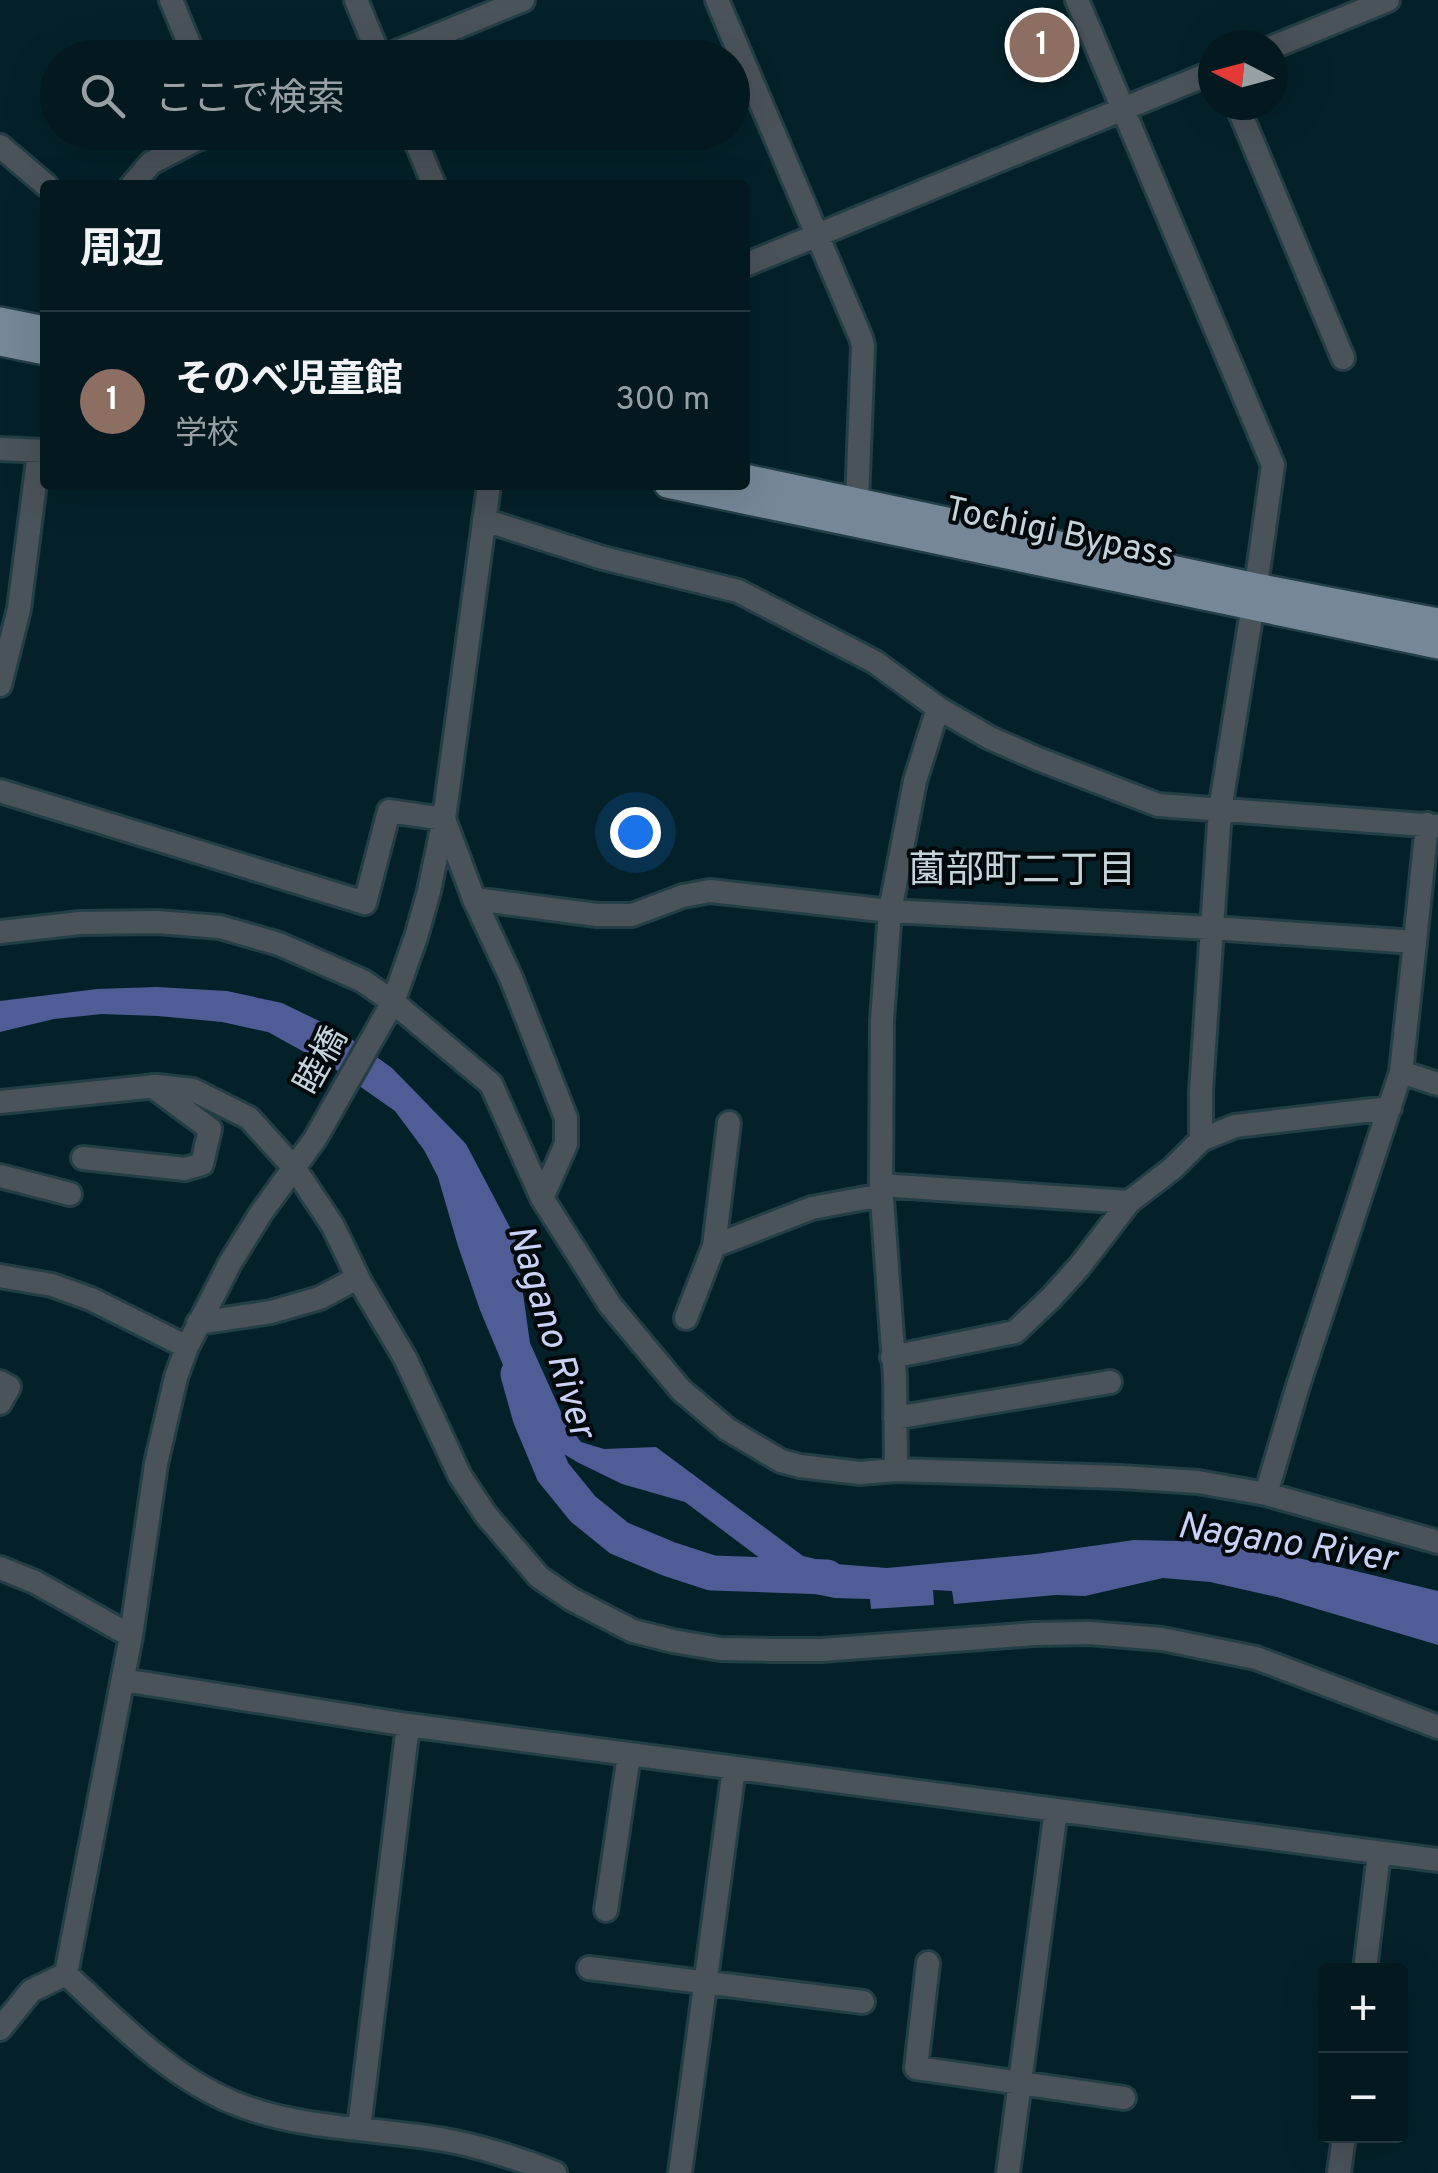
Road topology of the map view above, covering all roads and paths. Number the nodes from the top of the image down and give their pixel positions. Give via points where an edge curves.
1 (171, 0) edge
2 (356, 0) edge
3 (522, 0) edge
4 (718, 0) edge
5 (1077, 0) edge
6 (1388, 0) edge
7 (188, 40) edge
8 (373, 40) edge
9 (425, 40) edge
10 (735, 40) edge
11 (1288, 41) edge
12 (750, 77) edge
13 (1198, 78) edge
14 (1122, 109) junction
15 (1243, 120) edge
16 (0, 146) edge
17 (176, 150) edge
18 (419, 150) edge
19 (40, 180) edge
20 (136, 180) edge
21 (432, 180) edge
22 (816, 235) junction
23 (750, 263) edge
24 (0, 320) edge
25 (40, 328) edge
26 (0, 343) edge
27 (40, 351) edge
28 (1343, 358) dead end
29 (0, 449) edge
30 (40, 452) edge
31 (40, 466) edge
32 (750, 478) edge
33 (488, 490) edge
34 (693, 490) edge
35 (857, 500) junction
36 (484, 520) junction
37 (1254, 597) junction
38 (1438, 621) edge
39 (1438, 646) edge
40 (0, 685) edge
41 (938, 708) junction
42 (0, 792) edge
43 (1220, 810) junction
44 (444, 819) junction
45 (1433, 825) edge
46 (474, 899) junction
47 (890, 911) junction
48 (1212, 928) junction
49 (0, 932) edge
50 (1416, 942) junction
51 (389, 1009) junction
52 (1401, 1072) junction
53 (1438, 1084) edge
54 (152, 1086) junction
55 (0, 1102) edge
56 (1390, 1108) junction
57 (729, 1123) dead end
58 (1201, 1140) junction
59 (82, 1158) dead end
60 (294, 1169) junction
61 (0, 1176) edge
62 (881, 1190) junction
63 (70, 1194) dead end
64 (542, 1198) junction
65 (1129, 1202) junction
66 (714, 1246) junction
67 (358, 1278) junction
68 (1, 1281) edge
69 (686, 1318) dead end
70 (198, 1323) junction
71 (187, 1346) junction
72 (892, 1357) junction
73 (0, 1382) edge
74 (1110, 1382) dead end
75 (0, 1403) edge
76 (895, 1418) junction
77 (896, 1470) junction
78 (1266, 1494) junction
79 (1438, 1542) edge
80 (0, 1568) edge
81 (131, 1636) junction
82 (123, 1680) junction
83 (408, 1724) junction
84 (1438, 1727) edge
85 (629, 1755) junction
86 (734, 1768) junction
87 (1056, 1810) junction
88 (1380, 1852) junction
89 (1438, 1860) edge
90 (606, 1910) dead end
91 (928, 1963) dead end
92 (1365, 1963) edge
93 (590, 1968) dead end
94 (66, 1974) junction
95 (705, 1982) junction
96 (863, 2002) dead end
97 (0, 2030) edge
98 (1020, 2083) junction
99 (1124, 2098) dead end
100 (359, 2128) junction
101 (1343, 2143) edge
102 (546, 2171) edge
103 (680, 2173) edge
104 (1008, 2173) edge
105 (1339, 2173) edge

1 - 7 street
2 - 8 street
3 - 9 street
4 - 10 street
5 - 14 street
6 - 11 street
12 - 22 street
13 - 14 street
14 - 22 street
14 - 37 street via 1273,465
15 - 28 street
16 - 19 street
17 - 20 street
18 - 21 street
22 - 23 street
22 - 35 street via 862,346
24 - 25 main road
26 - 27 main road
29 - 30 street
31 - 40 street
32 - 35 main road, Tochigi Bypass
33 - 36 street, 睦橋
34 - 37 main road, Tochigi Bypass
35 - 37 main road, Tochigi Bypass
36 - 41 street via 738,591 875,662
36 - 44 street, 睦橋
37 - 38 main road, Tochigi Bypass
37 - 39 main road, Tochigi Bypass
37 - 43 street
41 - 43 street via 990,738 1158,805
41 - 47 street via 915,781
42 - 44 street via 364,903 389,811
43 - 45 street
43 - 48 street
44 - 46 street
44 - 51 street, 睦橋 via 416,938
45 - 50 street
46 - 47 street via 632,915 710,891
46 - 64 street via 566,1118 566,1144
47 - 48 street
47 - 62 street
48 - 50 street
48 - 58 street
49 - 51 street via 80,923 220,927 279,944 362,981
50 - 52 street
51 - 60 street, 睦橋
51 - 64 street via 491,1084
52 - 53 street
52 - 56 street
54 - 55 street
54 - 59 street via 210,1129 202,1164 185,1170
54 - 60 street via 193,1090 249,1118
56 - 58 street via 1235,1126
56 - 78 street
57 - 66 street
58 - 65 street
60 - 67 street
60 - 70 street, 睦橋 via 261,1212
61 - 63 street
62 - 65 street
62 - 66 street
62 - 72 street
64 - 77 street via 637,1339 727,1430 800,1466
65 - 72 street via 1070,1278 1014,1332
66 - 69 street
67 - 70 street via 272,1312
67 - 84 street via 486,1515 539,1576 633,1631 720,1649 771,1650 1034,1634 1162,1639 1256,1658
68 - 71 street via 52,1286 91,1299
70 - 71 street, 睦橋
71 - 81 street, 睦橋 via 156,1464
72 - 76 street
73 - 75 street via 9,1387
74 - 76 street
76 - 77 street
77 - 78 street via 1120,1476
78 - 79 street
80 - 81 street
81 - 82 street, 睦橋
82 - 83 street
82 - 94 street, 睦橋
83 - 85 street
83 - 100 street
85 - 86 street
85 - 90 street
86 - 87 street
86 - 95 street
87 - 88 street
87 - 98 street
88 - 89 street
88 - 92 street
91 - 98 street via 916,2068
93 - 95 street
94 - 97 street via 31,1991
94 - 100 street via 196,2085 267,2113
95 - 96 street
95 - 103 street
98 - 99 street
98 - 104 street
100 - 102 street via 448,2140
101 - 105 street

